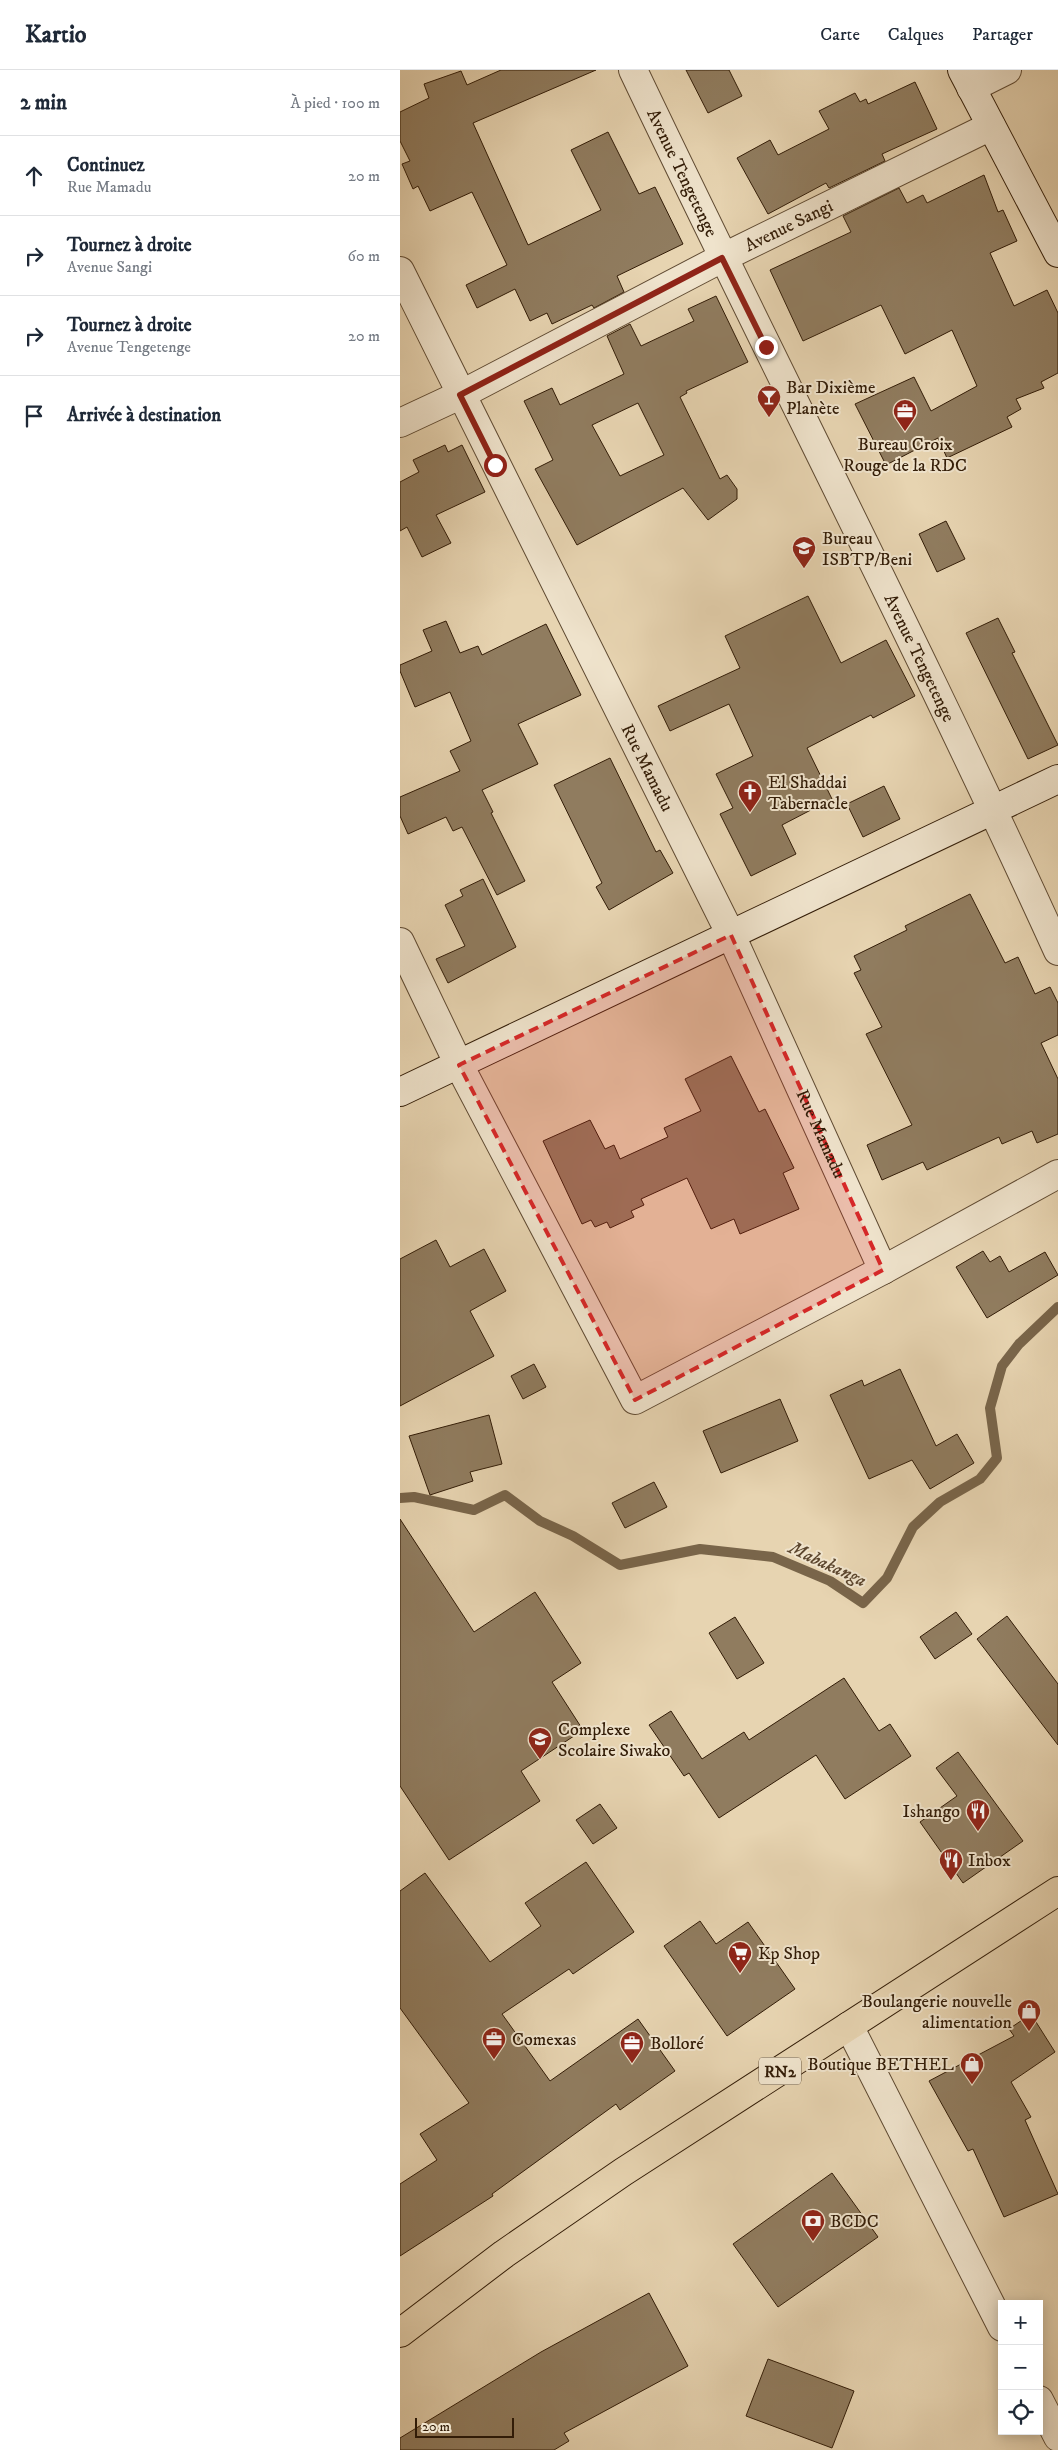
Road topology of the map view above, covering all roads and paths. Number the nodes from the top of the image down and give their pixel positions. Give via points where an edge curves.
1 (633, 70) edge
2 (1007, 70) edge
3 (966, 79) edge
4 (991, 126) junction
5 (1058, 253) edge
6 (722, 258) junction
7 (400, 270) edge
8 (460, 395) junction
9 (400, 423) edge
10 (1058, 779) edge
11 (993, 809) junction
12 (731, 935) junction
13 (400, 942) edge
14 (1058, 951) edge
15 (460, 1065) junction
16 (400, 1092) edge
17 (1058, 1174) edge
18 (883, 1270) junction
19 (1058, 1891) edge
20 (849, 2026) junction
21 (998, 2319) edge
22 (400, 2332) edge
23 (1043, 2408) edge
24 (1058, 2437) edge

1 - 6 street, Avenue Tengetenge
2 - 3 street
3 - 4 street
4 - 5 street
4 - 6 street, Avenue Sangi
6 - 8 street, Avenue Sangi
6 - 11 street, Avenue Tengetenge
7 - 8 street, Rue Mamadu
8 - 9 street, Avenue Sangi
8 - 12 street, Rue Mamadu
10 - 11 street
11 - 12 street
11 - 14 street, Avenue Tengetenge
12 - 15 street
12 - 18 street, Rue Mamadu
13 - 15 street
15 - 16 street
15 - 18 street via 635,1400
17 - 18 street
19 - 20 highway, RN2
20 - 21 street
20 - 22 highway, RN2 via 623,2172 504,2254
23 - 24 street

